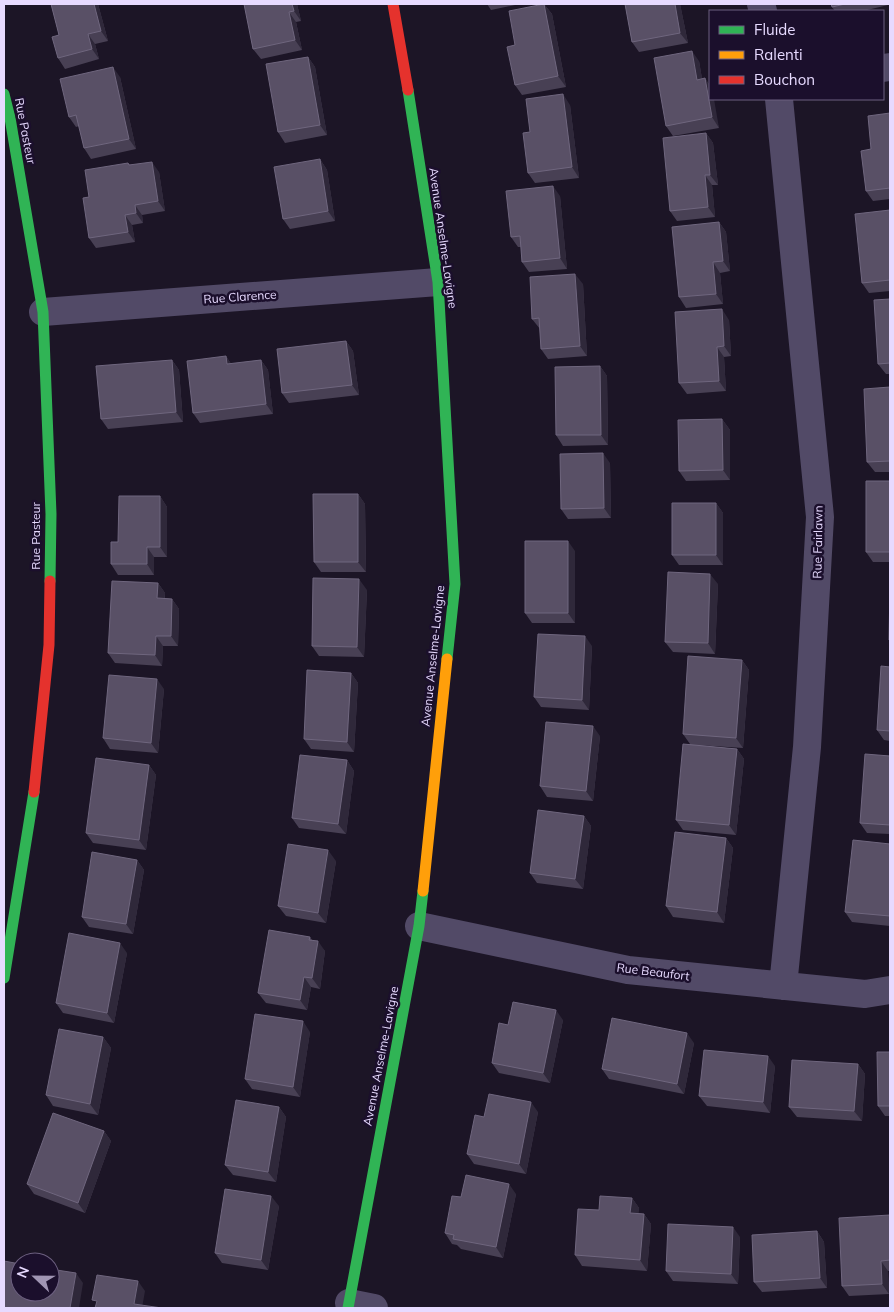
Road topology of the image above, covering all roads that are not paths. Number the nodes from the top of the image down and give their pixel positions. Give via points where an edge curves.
1 (393, 4) edge
2 (4, 94) edge
3 (779, 100) edge
4 (438, 282) junction
5 (43, 312) junction
6 (419, 926) junction
7 (4, 978) edge
8 (783, 986) junction
9 (890, 990) edge
10 (357, 1306) edge

1 - 4 street, Avenue Anselme-Lavigne
2 - 5 street, Rue Pasteur
3 - 8 street, Rue Fairlawn via 820,517 808,748
4 - 5 street, Rue Clarence
4 - 6 street, Avenue Anselme-Lavigne via 455,584
5 - 7 street, Rue Pasteur via 50,514 49,645 37,774
6 - 8 street, Rue Beaufort via 628,970
6 - 10 street, Avenue Anselme-Lavigne
8 - 9 street, Rue Beaufort via 864,994

